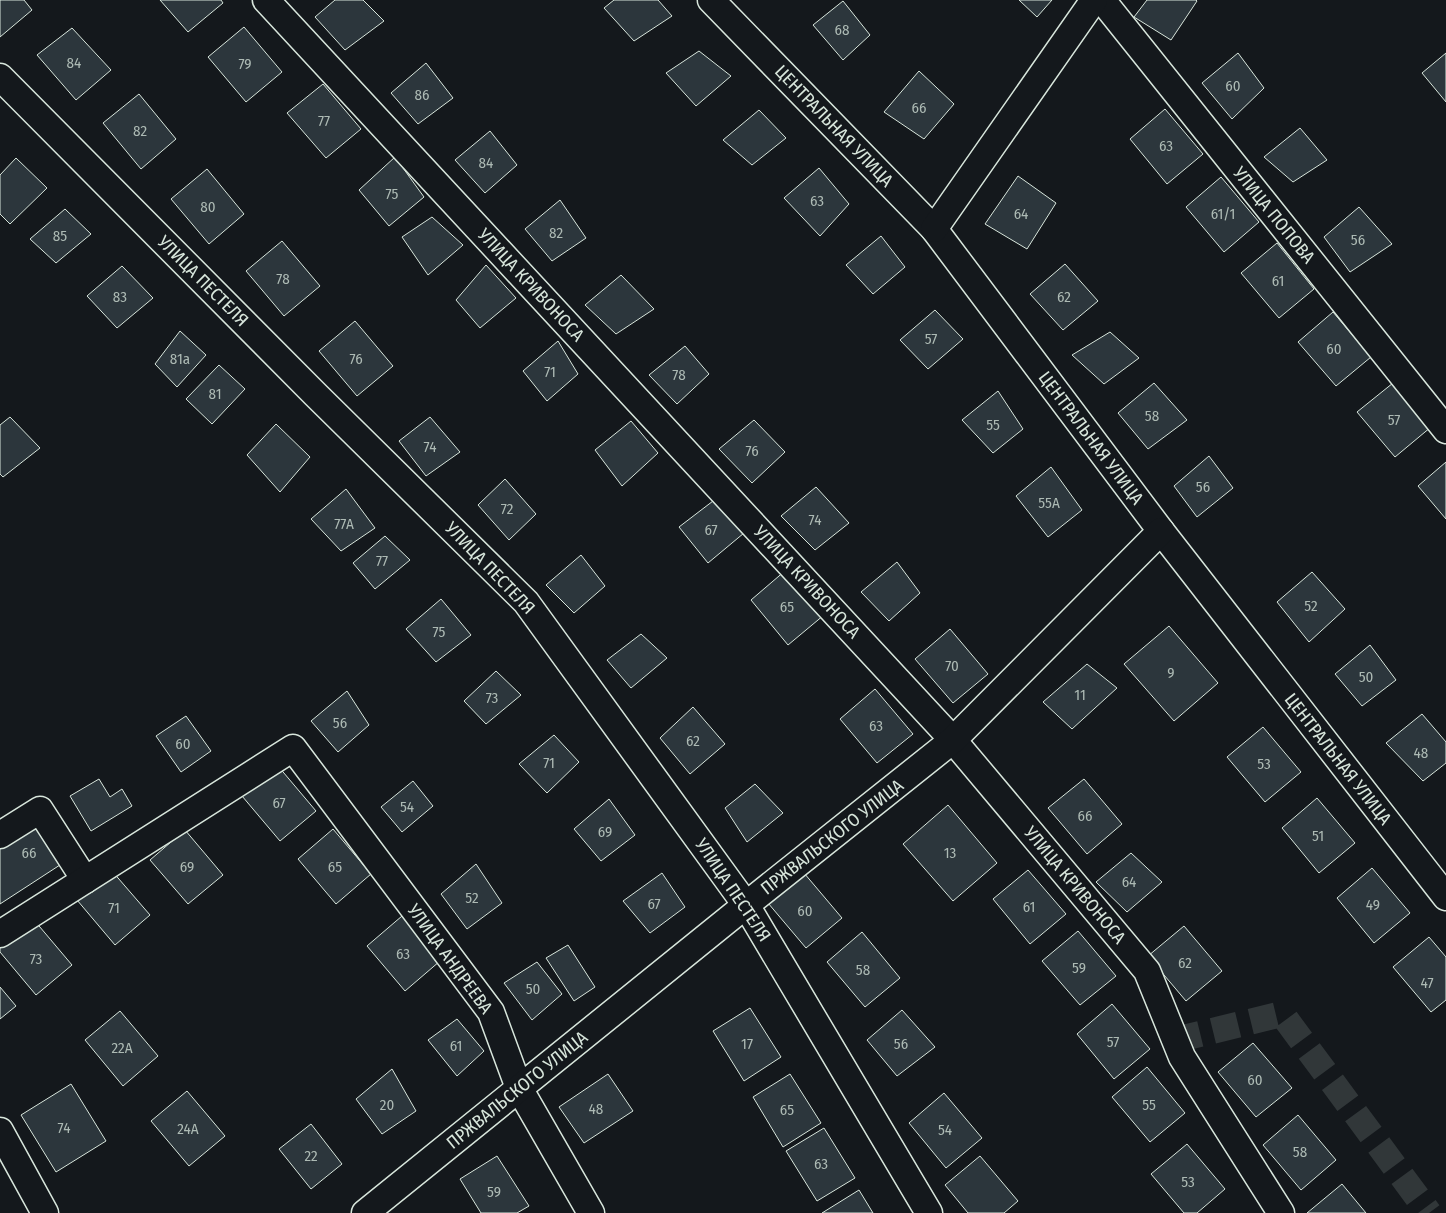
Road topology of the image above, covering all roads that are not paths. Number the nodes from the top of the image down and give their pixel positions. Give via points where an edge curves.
1 (266, 0) edge
2 (711, 0) edge
3 (1094, 0) edge
4 (1102, 0) edge
5 (0, 78) edge
6 (934, 230) junction
7 (1446, 430) edge
8 (1161, 531) junction
9 (953, 740) junction
10 (0, 835) edge
11 (85, 880) junction
12 (1446, 897) edge
13 (746, 905) junction
14 (0, 934) edge
15 (519, 1088) junction
16 (0, 1131) edge
17 (45, 1213) edge
18 (365, 1213) edge
19 (591, 1213) edge
20 (929, 1213) edge
21 (1281, 1213) edge

1 - 9 street, УЛИЦА КРИВОНОСА
2 - 6 street, ЦЕНТРАЛЬНАЯ УЛИЦА
3 - 6 street
4 - 7 street, УЛИЦА ПОПОВА
5 - 13 street, УЛИЦА ПЕСТЕЛЯ via 526,602
6 - 8 street, ЦЕНТРАЛЬНАЯ УЛИЦА
8 - 9 street, ПРЖВАЛЬСКОГО УЛИЦА
8 - 12 street, ЦЕНТРАЛЬНАЯ УЛИЦА
9 - 13 street, ПРЖВАЛЬСКОГО УЛИЦА
9 - 21 street, УЛИЦА КРИВОНОСА via 1147,971 1182,1057
10 - 11 street via 40,810
11 - 14 street
11 - 15 street, УЛИЦА АНДРЕЕВА via 293,748 491,1012
13 - 15 street, ПРЖВАЛЬСКОГО УЛИЦА
13 - 20 street, УЛИЦА ПЕСТЕЛЯ
15 - 18 street, ПРЖВАЛЬСКОГО УЛИЦА
15 - 19 street, УЛИЦА АНДРЕЕВА
16 - 17 street

